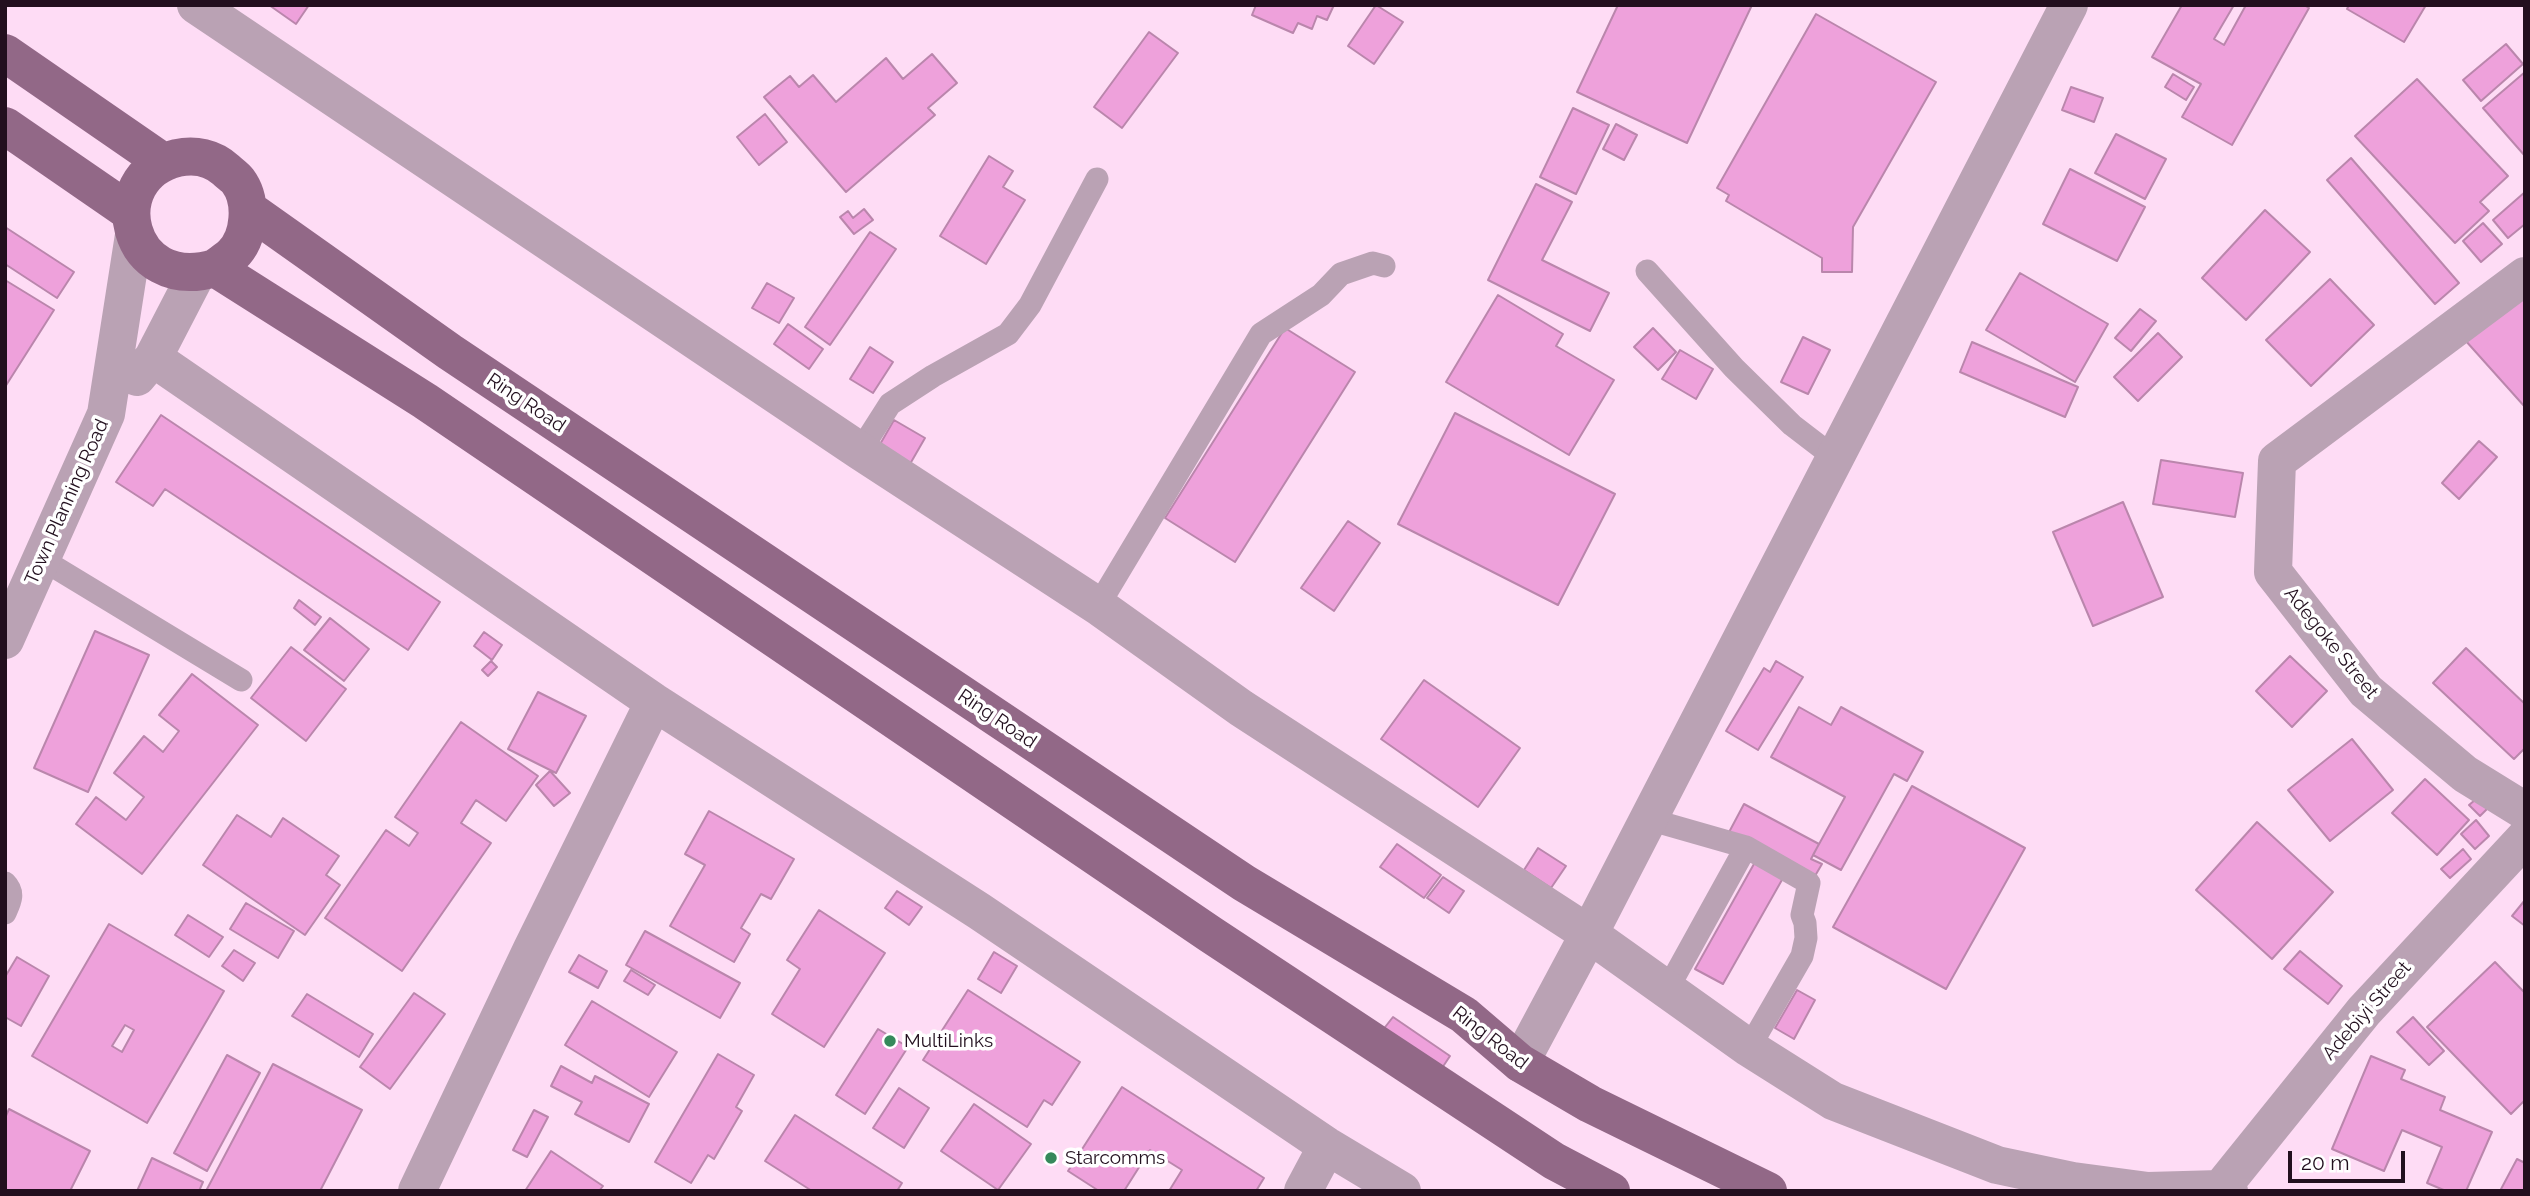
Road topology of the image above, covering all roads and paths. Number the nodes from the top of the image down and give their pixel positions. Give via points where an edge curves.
1 (196, 5) edge
2 (2069, 5) edge
3 (5, 53) edge
4 (5, 126) edge
5 (163, 162) junction
6 (1097, 179) dead end
7 (248, 209) junction
8 (132, 224) junction
9 (1384, 266) dead end
10 (206, 270) junction
11 (1647, 271) dead end
12 (2525, 276) edge
13 (153, 358) junction
14 (106, 414) junction
15 (860, 451) junction
16 (1835, 458) junction
17 (43, 560) junction
18 (1098, 606) junction
19 (5, 640) edge
20 (241, 680) dead end
21 (654, 702) junction
22 (2525, 811) edge
23 (1648, 819) junction
24 (2525, 838) edge
25 (1746, 846) junction
26 (5, 883) edge
27 (5, 913) edge
28 (1589, 934) junction
29 (1667, 990) junction
30 (1749, 1048) junction
31 (1520, 1063) junction
32 (1327, 1146) junction
33 (2223, 1190) edge
34 (417, 1191) edge
35 (1303, 1191) edge
36 (1402, 1191) edge
37 (1611, 1191) edge
38 (1768, 1191) edge

1 - 15 street
2 - 16 street
3 - 5 main road
4 - 8 main road
5 - 7 main road via 191,155 219,163 239,182
5 - 8 main road via 140,183
6 - 15 lane via 1030,305 1008,334 890,404
7 - 10 main road via 246,233 234,253
7 - 31 main road, Ring Road via 450,352 1220,868 1464,1015
8 - 10 main road via 148,257 171,271
8 - 14 street, Town Planning Road
9 - 18 lane via 1373,263 1340,274 1321,295 1261,334
10 - 13 street
10 - 37 main road via 425,401 1360,1034 1554,1161
11 - 16 lane via 1734,368 1792,425
12 - 22 street, Adegoke Street via 2277,461 2273,572 2366,691 2465,774
13 - 14 street
13 - 21 street
14 - 17 street, Town Planning Road
15 - 18 street
16 - 23 street
17 - 19 street, Town Planning Road
17 - 20 lane
18 - 28 street via 1241,708
21 - 32 street via 979,911
21 - 34 street
23 - 25 lane
23 - 28 street
24 - 33 street, Adebiyi Street via 2364,1011
25 - 29 lane
25 - 30 lane via 1809,883 1802,915 1806,937 1802,956
26 - 27 lane via 12,898
28 - 29 street
28 - 31 street
29 - 30 street
30 - 33 street via 1833,1101 1997,1165 2148,1191
31 - 38 main road, Ring Road via 1590,1104
32 - 35 street
32 - 36 street

